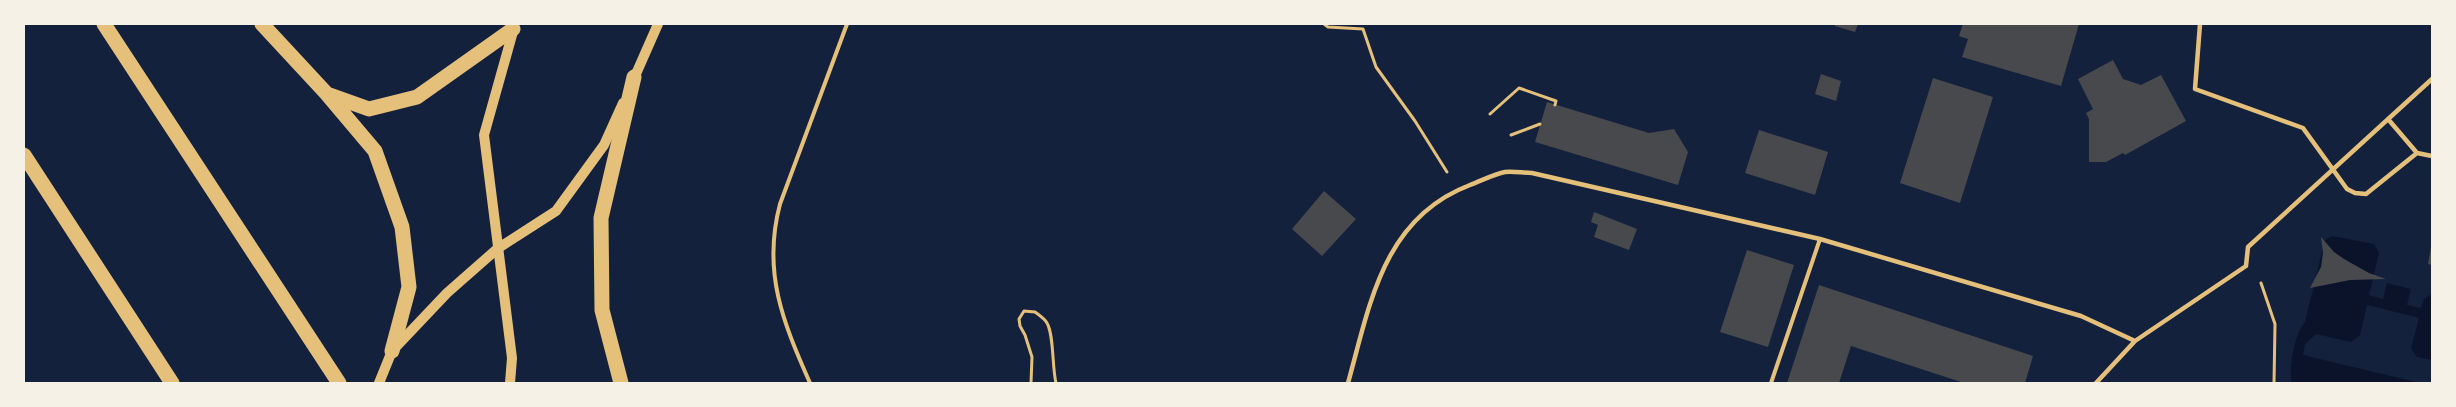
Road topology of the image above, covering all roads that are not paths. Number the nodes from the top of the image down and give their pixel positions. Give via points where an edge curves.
1 (104, 24) edge
2 (262, 24) edge
3 (658, 24) edge
4 (847, 24) edge
5 (2200, 24) edge
6 (515, 26) edge
7 (634, 77) junction
8 (2432, 79) edge
9 (326, 93) junction
10 (2388, 119) junction
11 (2417, 153) junction
12 (24, 155) edge
13 (2432, 156) edge
14 (2332, 170) junction
15 (1820, 239) junction
16 (497, 249) junction
17 (2135, 341) junction
18 (392, 351) junction
19 (172, 383) edge
20 (339, 383) edge
21 (379, 383) edge
22 (510, 383) edge
23 (621, 383) edge
24 (810, 383) edge
25 (1348, 383) edge
26 (1771, 383) edge
27 (2096, 383) edge

1 - 20 highway
2 - 9 highway
3 - 7 main road
4 - 24 lane via 774,227 772,255 780,311
5 - 14 street via 2196,89 2303,128
6 - 9 highway via 417,97 369,109
6 - 16 main road via 484,135
7 - 16 main road via 604,145 556,210
7 - 23 highway via 601,218 602,310
8 - 10 street
9 - 18 highway via 375,151 402,227 409,287
10 - 11 street
10 - 14 street
11 - 13 street
11 - 14 street via 2366,194 2347,189
12 - 19 highway
14 - 17 street via 2248,248 2246,266
15 - 17 street via 2081,316
15 - 25 street via 1532,173 1504,172 1457,190 1416,218 1396,244 1377,281
15 - 26 lane
16 - 18 main road via 447,293
16 - 22 main road via 512,358
17 - 27 street
18 - 21 main road

